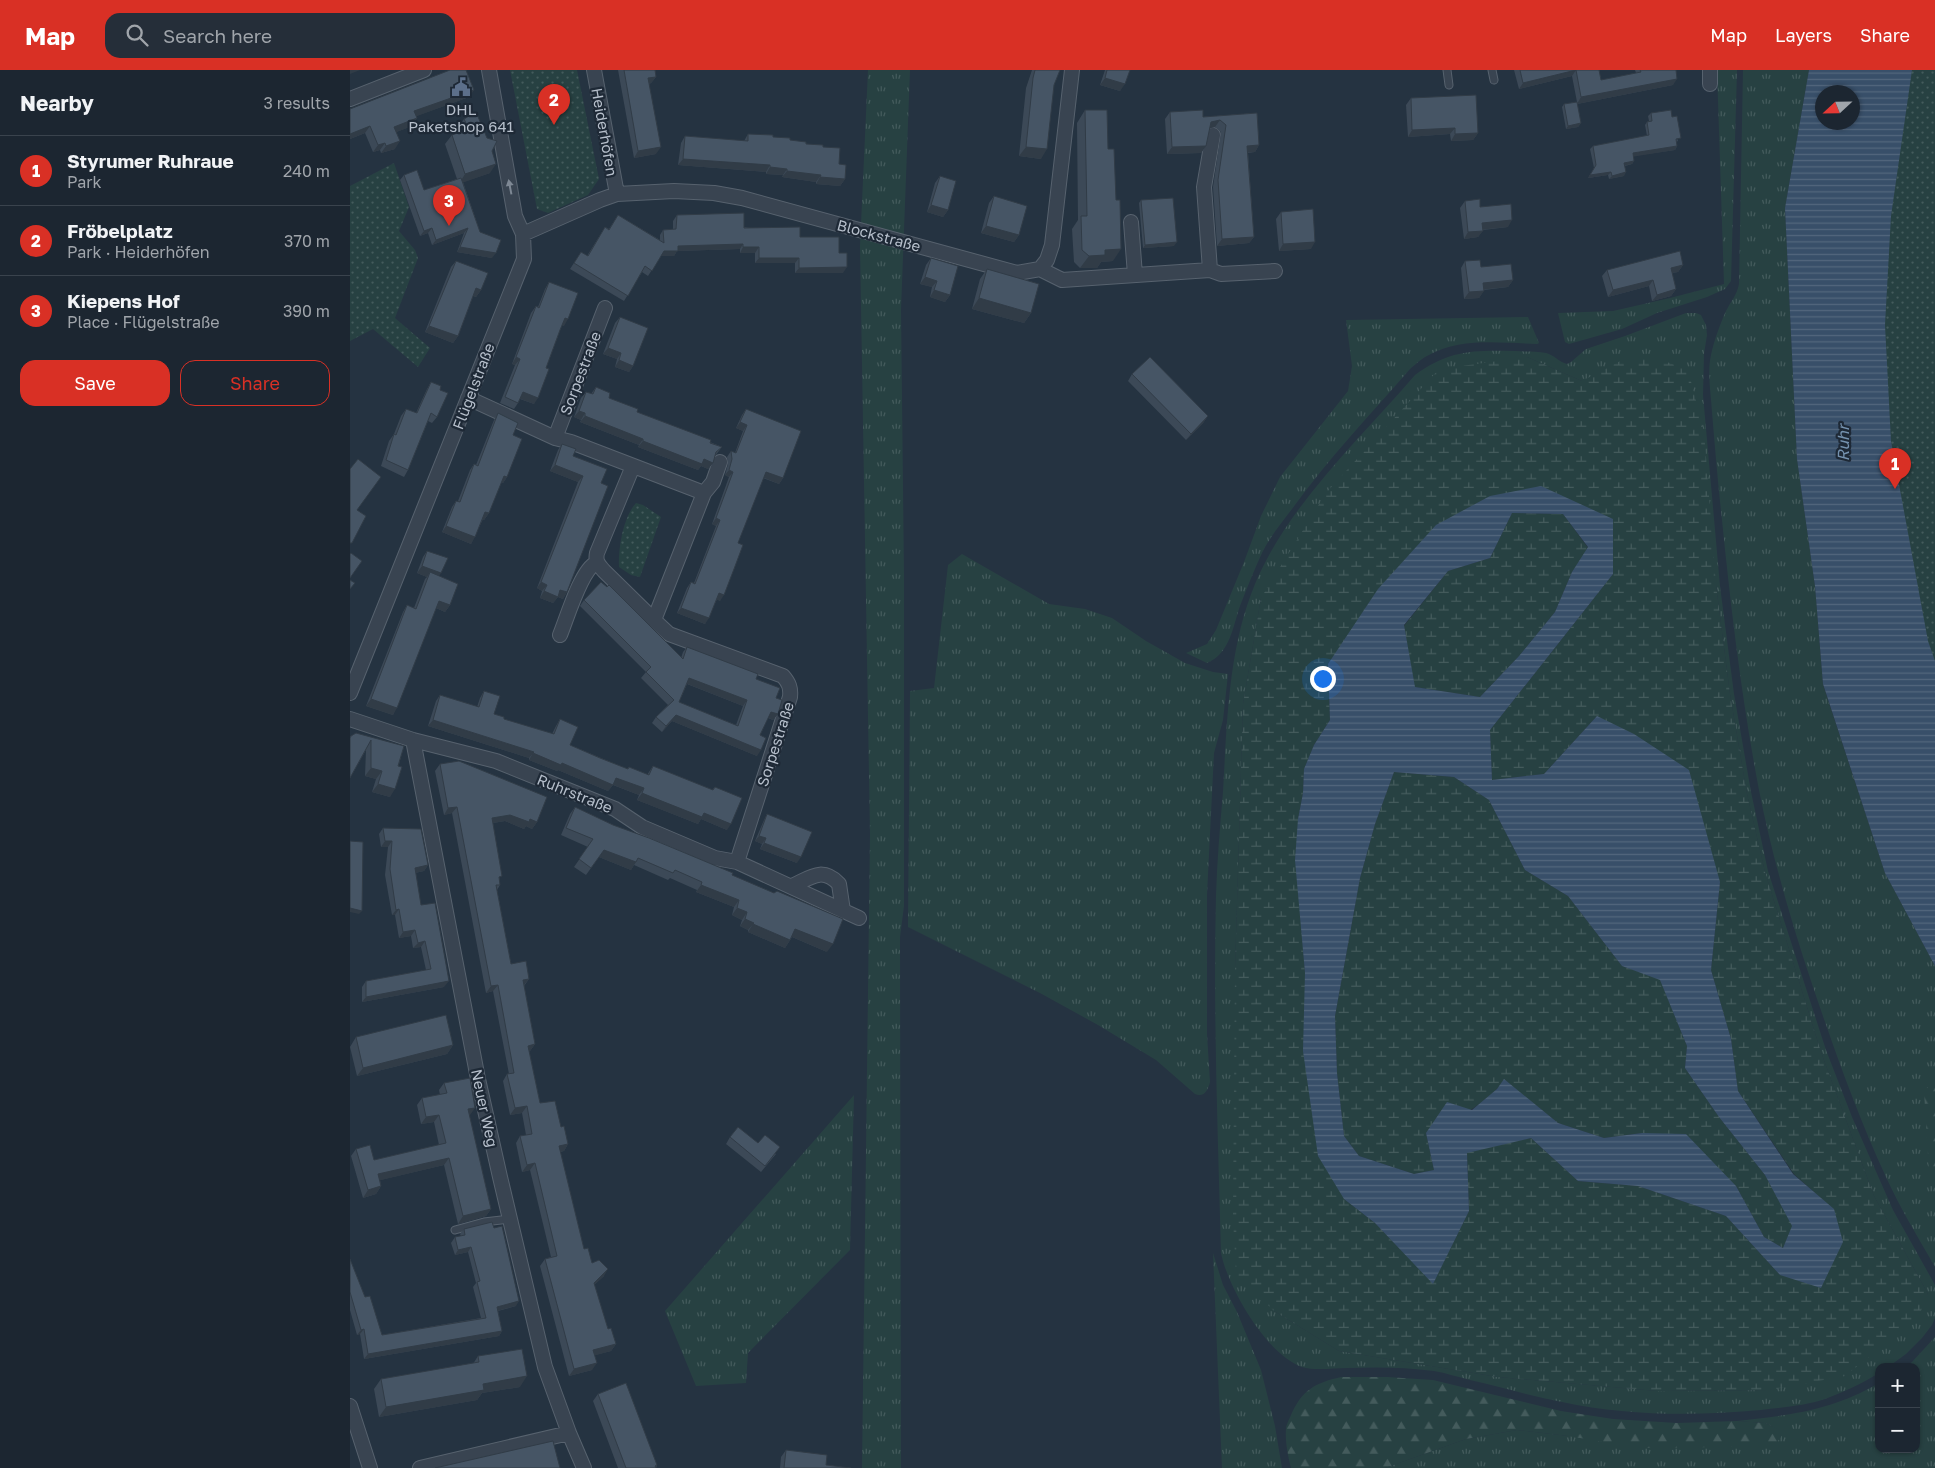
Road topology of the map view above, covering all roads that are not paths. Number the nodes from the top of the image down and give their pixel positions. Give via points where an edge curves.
1 (424, 70) edge
2 (489, 70) edge
3 (594, 70) edge
4 (1072, 70) edge
5 (1446, 70) edge
6 (1492, 70) edge
7 (1494, 80) dead end
8 (1449, 85) dead end
9 (350, 99) edge
10 (1213, 135) dead end
11 (617, 194) junction
12 (1131, 222) dead end
13 (523, 234) junction
14 (1040, 268) junction
15 (1210, 270) junction
16 (1275, 270) dead end
17 (1135, 276) junction
18 (605, 308) dead end
19 (468, 398) junction
20 (555, 438) junction
21 (720, 462) dead end
22 (633, 466) junction
23 (704, 493) junction
24 (596, 563) junction
25 (654, 620) junction
26 (560, 635) dead end
27 (350, 693) edge
28 (350, 719) edge
29 (413, 740) junction
30 (737, 862) junction
31 (792, 886) junction
32 (843, 910) junction
33 (859, 918) dead end
34 (510, 1219) junction
35 (455, 1230) dead end
36 (350, 1406) edge
37 (569, 1433) junction
38 (370, 1468) edge
39 (420, 1468) edge
40 (584, 1468) edge

1 - 9 street
13 -> 2 street, Flügelstraße via 515,216
3 - 11 street, Heiderhöfen
4 - 14 street via 1052,245 1047,260
5 - 8 lane
6 - 7 lane
10 - 15 street via 1204,187
11 - 13 street, Blockstraße
11 - 14 street, Blockstraße via 674,191 728,195 1018,272
12 - 17 street
13 - 19 street, Flügelstraße via 521,269
14 - 17 street via 1062,280
15 - 16 street via 1221,274
15 - 17 street
18 - 20 street, Sorpestraße
19 - 20 street
19 - 27 street, Flügelstraße
20 - 22 street
21 - 23 street via 713,482
22 - 23 street
22 - 24 street via 597,553
23 - 25 street
24 - 25 street, Sorpestraße
24 - 26 street via 590,566 584,577
25 - 30 street, Sorpestraße via 669,634 783,676 790,686 790,697
28 - 29 street, Ruhrstraße
29 - 30 street, Ruhrstraße via 496,762 615,809 642,828 715,858
29 - 34 street, Neuer Weg via 478,1079
30 - 31 street, Ruhrstraße
31 - 32 street, Ruhrstraße
31 - 32 street via 817,875 827,875 839,884
32 - 33 street, Ruhrstraße
34 - 35 lane
34 - 37 street, Neuer Weg via 546,1367
36 - 38 street
37 - 39 street
37 - 40 street, Neuer Weg

